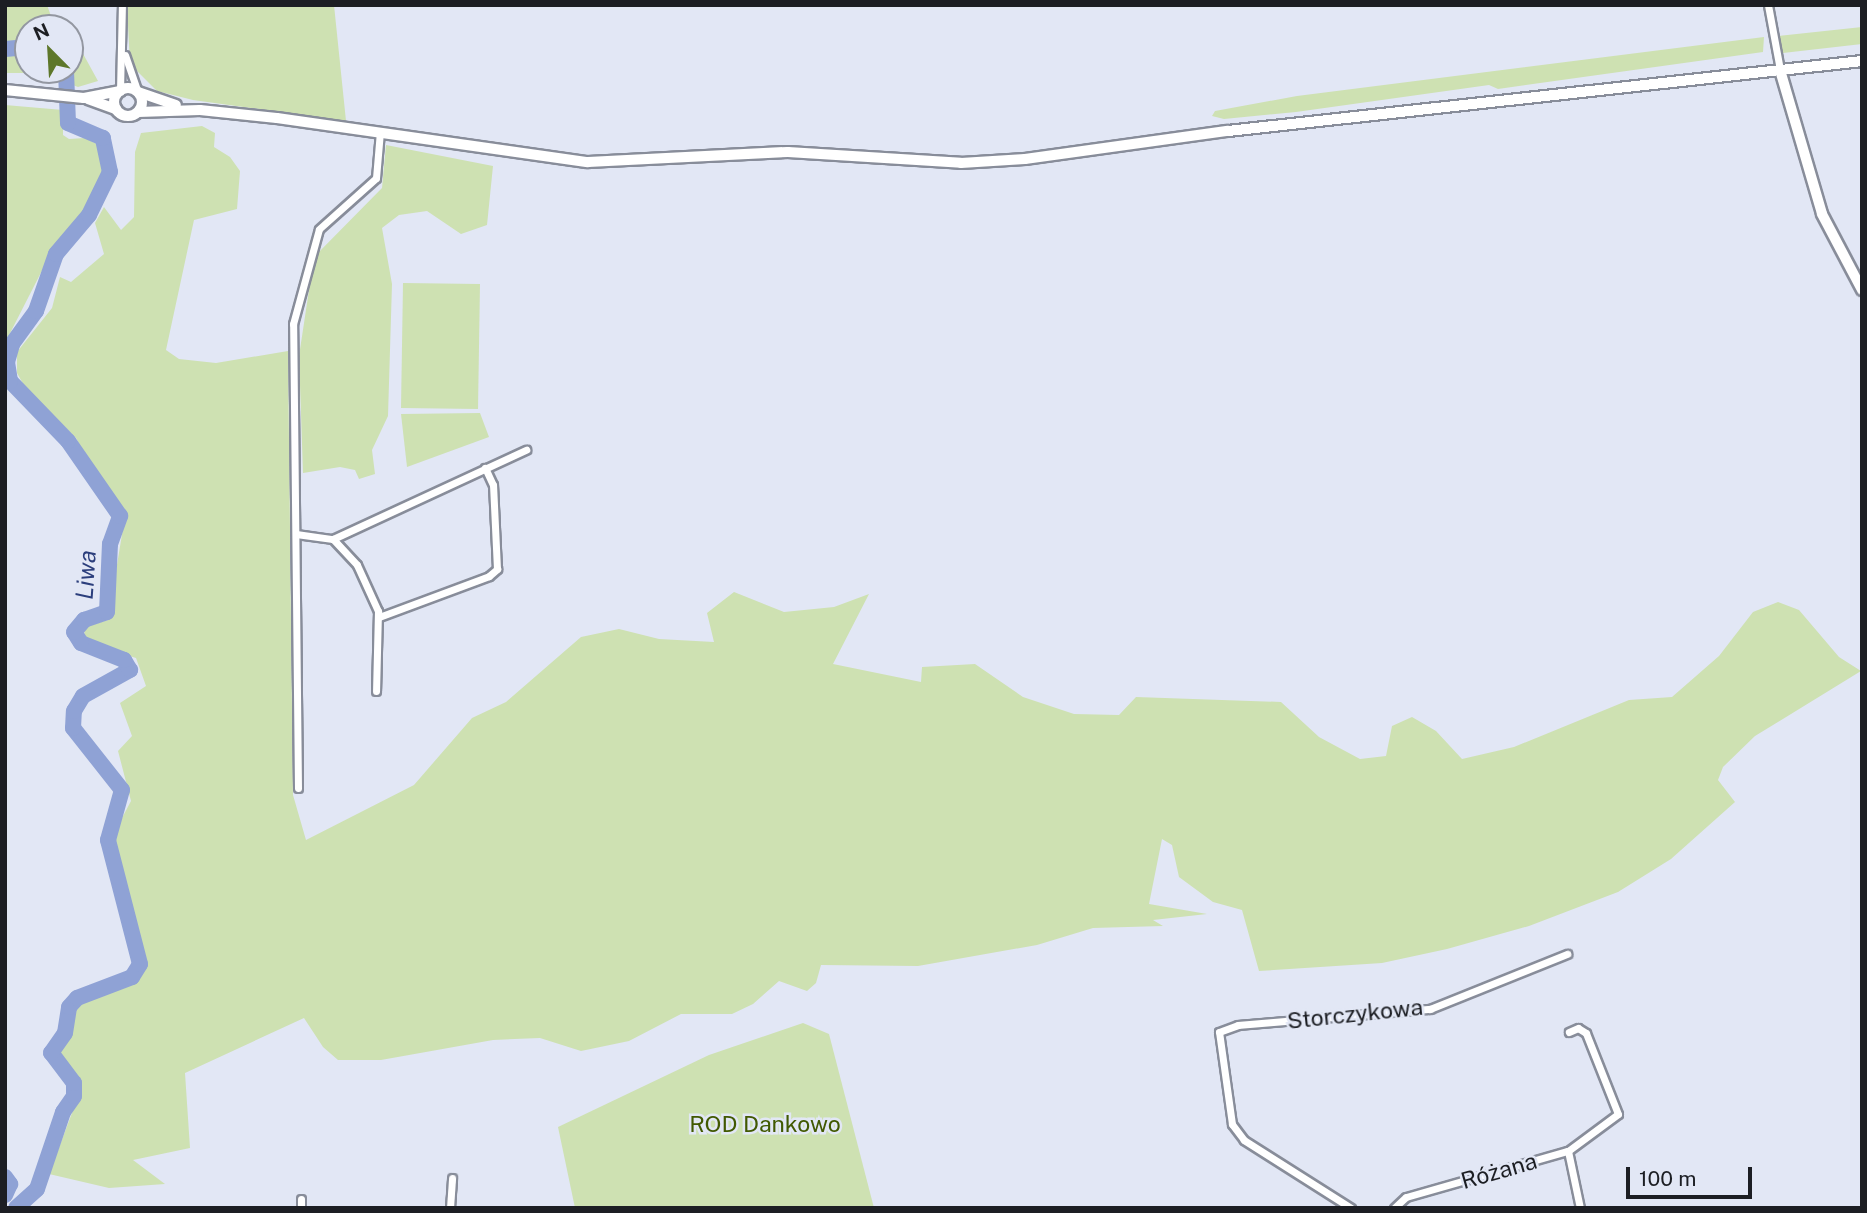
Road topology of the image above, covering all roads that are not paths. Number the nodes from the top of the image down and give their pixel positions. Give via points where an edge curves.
1 (122, 5) edge
2 (1768, 5) edge
3 (123, 47) junction
4 (1862, 61) edge
5 (1780, 70) junction
6 (5, 90) edge
7 (120, 91) junction
8 (138, 92) junction
9 (85, 98) junction
10 (116, 109) junction
11 (200, 110) junction
12 (138, 112) junction
13 (380, 131) junction
14 (1862, 290) edge
15 (526, 450) dead end
16 (485, 468) junction
17 (296, 534) junction
18 (333, 539) junction
19 (379, 617) junction
20 (376, 691) dead end
21 (298, 788) dead end
22 (1567, 954) dead end
23 (1569, 1032) dead end
24 (1567, 1151) junction
25 (452, 1178) dead end
26 (450, 1208) edge
27 (1351, 1208) edge
28 (1394, 1208) edge
29 (1580, 1208) edge

1 - 3 street
2 - 5 street
3 - 7 street
3 - 8 street
4 - 5 main road
5 - 13 main road via 973,162 769,152 588,162
5 - 14 main road via 1822,214
6 - 9 main road
7 - 8 main road
7 - 9 main road
7 - 10 main road
8 - 11 main road via 159,102
8 - 12 main road via 142,104
9 - 10 main road
10 - 12 main road via 127,116
11 - 12 main road
11 - 13 main road
13 - 17 street via 376,178 324,222 297,303 293,342
15 - 16 street
16 - 18 street
16 - 19 street via 493,485 497,569
17 - 18 street
17 - 21 street
18 - 19 street via 357,565
19 - 20 street
22 - 27 street, Storczykowa via 1430,1009 1238,1025 1219,1032 1232,1124 1244,1140
23 - 24 street, Różana via 1578,1028 1586,1033 1618,1114
24 - 28 street, Różana via 1406,1197
24 - 29 street, Różana
25 - 26 street

